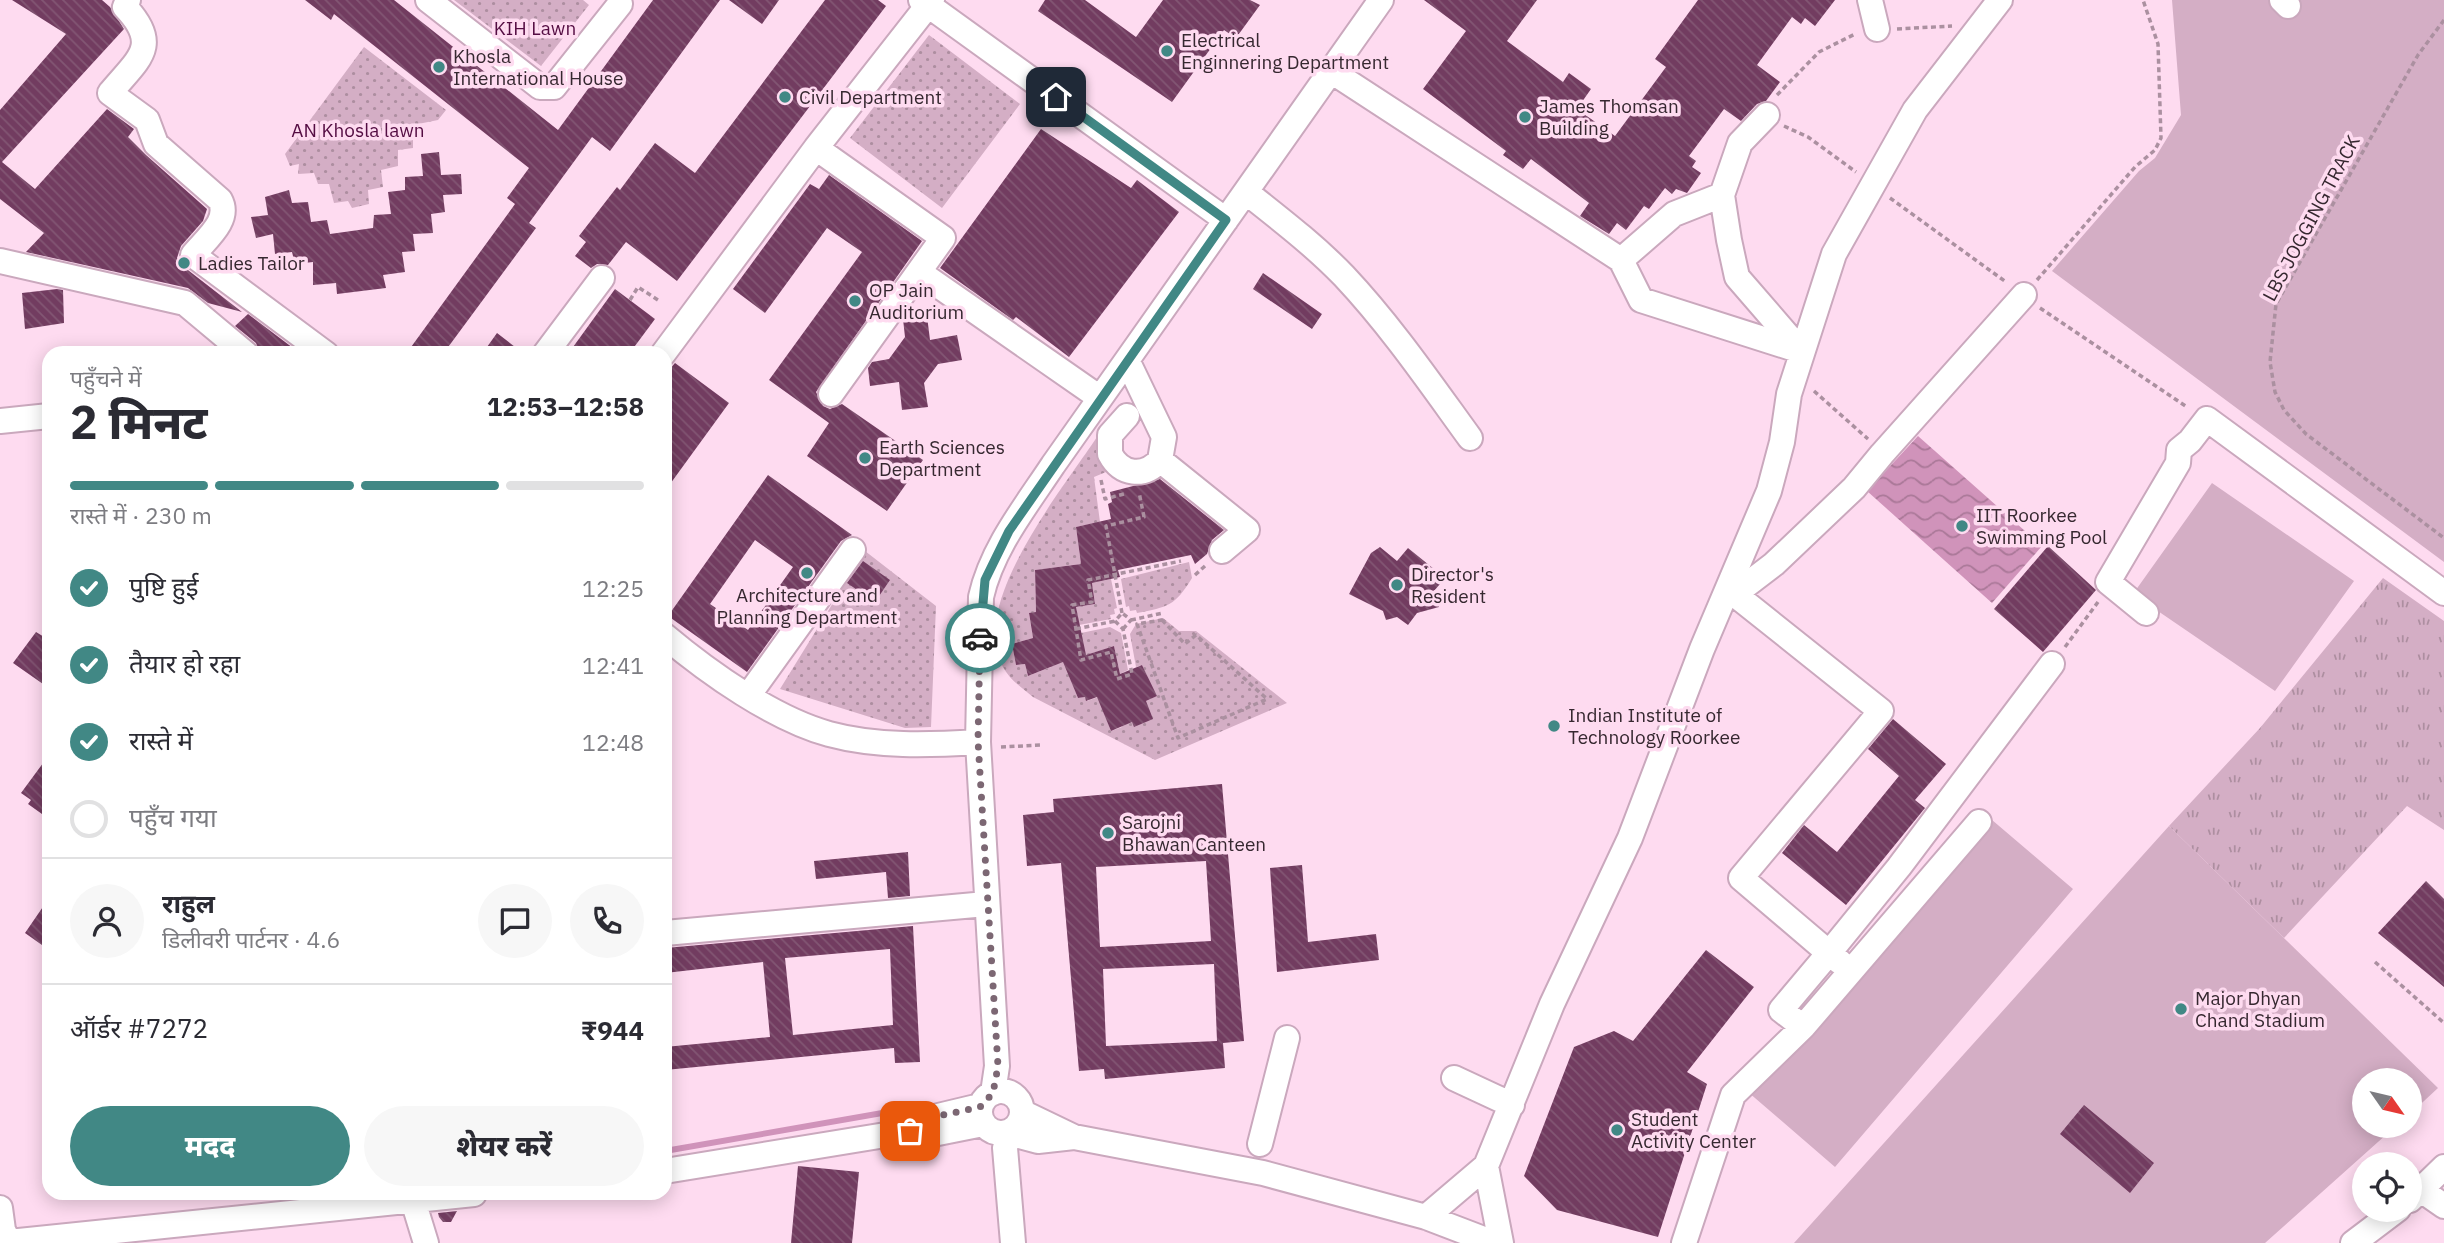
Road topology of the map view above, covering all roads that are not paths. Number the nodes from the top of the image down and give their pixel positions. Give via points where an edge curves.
1 (428, 0) edge
2 (1381, 0) edge
3 (1870, 0) edge
4 (2000, 0) edge
5 (619, 1) edge
6 (123, 2) edge
7 (927, 2) edge
8 (1877, 29) dead end
9 (1331, 71) junction
10 (1767, 115) dead end
11 (816, 148) junction
12 (1246, 192) junction
13 (1722, 195) junction
14 (1226, 220) junction
15 (1621, 260) junction
16 (0, 261) edge
17 (919, 272) junction
18 (602, 278) dead end
19 (2024, 295) road end
20 (236, 346) edge
21 (315, 346) edge
22 (551, 346) edge
23 (669, 346) edge
24 (1127, 359) junction
25 (1798, 363) junction
26 (831, 394) dead end
27 (1097, 402) junction
28 (42, 417) edge
29 (0, 422) edge
30 (1470, 438) dead end
31 (1160, 460) junction
32 (853, 550) dead end
33 (1223, 551) dead end
34 (1731, 580) junction
35 (2444, 593) edge
36 (2146, 613) dead end
37 (672, 641) edge
38 (2052, 664) road end
39 (748, 696) junction
40 (987, 745) junction
41 (1979, 822) dead end
42 (1899, 867) junction
43 (1923, 887) junction
44 (986, 904) junction
45 (672, 932) edge
46 (1829, 953) junction
47 (1851, 971) junction
48 (1803, 1027) junction
49 (1287, 1038) dead end
50 (1454, 1078) dead end
51 (1512, 1105) junction
52 (998, 1113) junction
53 (1260, 1144) dead end
54 (1486, 1166) junction
55 (2444, 1167) edge
56 (672, 1170) edge
57 (2422, 1189) edge
58 (2422, 1197) edge
59 (386, 1200) edge
60 (413, 1200) edge
61 (2444, 1206) edge
62 (0, 1208) edge
63 (1426, 1217) junction
64 (2381, 1222) edge
65 (9, 1243) edge
66 (426, 1243) edge
67 (1013, 1243) edge
68 (1494, 1243) edge
69 (1501, 1243) edge
70 (1684, 1243) edge
71 (2353, 1243) edge

1 - 5 street via 540,87 554,87
2 - 9 street
3 - 8 street
4 - 25 street via 1915,110 1834,254
6 - 21 street via 146,35 134,64 110,93 147,120 156,144 225,208 223,218 193,255
7 - 11 street
7 - 14 street
9 - 12 street
9 - 15 street
10 - 13 street via 1740,143
11 - 17 street via 943,237
11 - 23 street
12 - 14 street
12 - 30 street via 1345,277
13 - 15 street via 1674,214
13 - 25 street via 1737,277
14 - 24 street
15 - 25 street via 1641,300
16 - 20 street via 185,303
17 - 26 street
17 - 27 street
18 - 22 street
19 - 34 street via 1854,488 1740,590
24 - 27 street
24 - 31 street via 1164,436
25 - 34 street via 1769,491
27 - 31 street via 1122,421 1110,435 1110,454 1124,470 1146,471
27 - 40 street via 1009,531 985,580 981,597
28 - 29 street
31 - 33 street via 1247,530
32 - 39 street
34 - 46 street via 1881,711 1741,878
34 - 51 street via 1630,838 1552,1003
35 - 36 street via 2207,419 2179,450 2178,463 2108,582
37 - 39 street
38 - 42 street
39 - 40 street via 829,734 919,746
40 - 44 street
41 - 43 street
42 - 43 street
42 - 46 street
43 - 47 street
44 - 45 street
44 - 52 street
46 - 47 street
46 - 48 street via 1781,1010
47 - 48 street
48 - 70 street via 1733,1095
49 - 53 street
50 - 51 street
51 - 54 street
52 - 56 street via 933,1134 910,1131
52 - 63 street via 1074,1138 1264,1173
52 - 67 street
54 - 63 street
54 - 69 street
55 - 57 street
58 - 61 street
59 - 65 street
60 - 66 street
62 - 65 street
63 - 68 street
64 - 71 street

